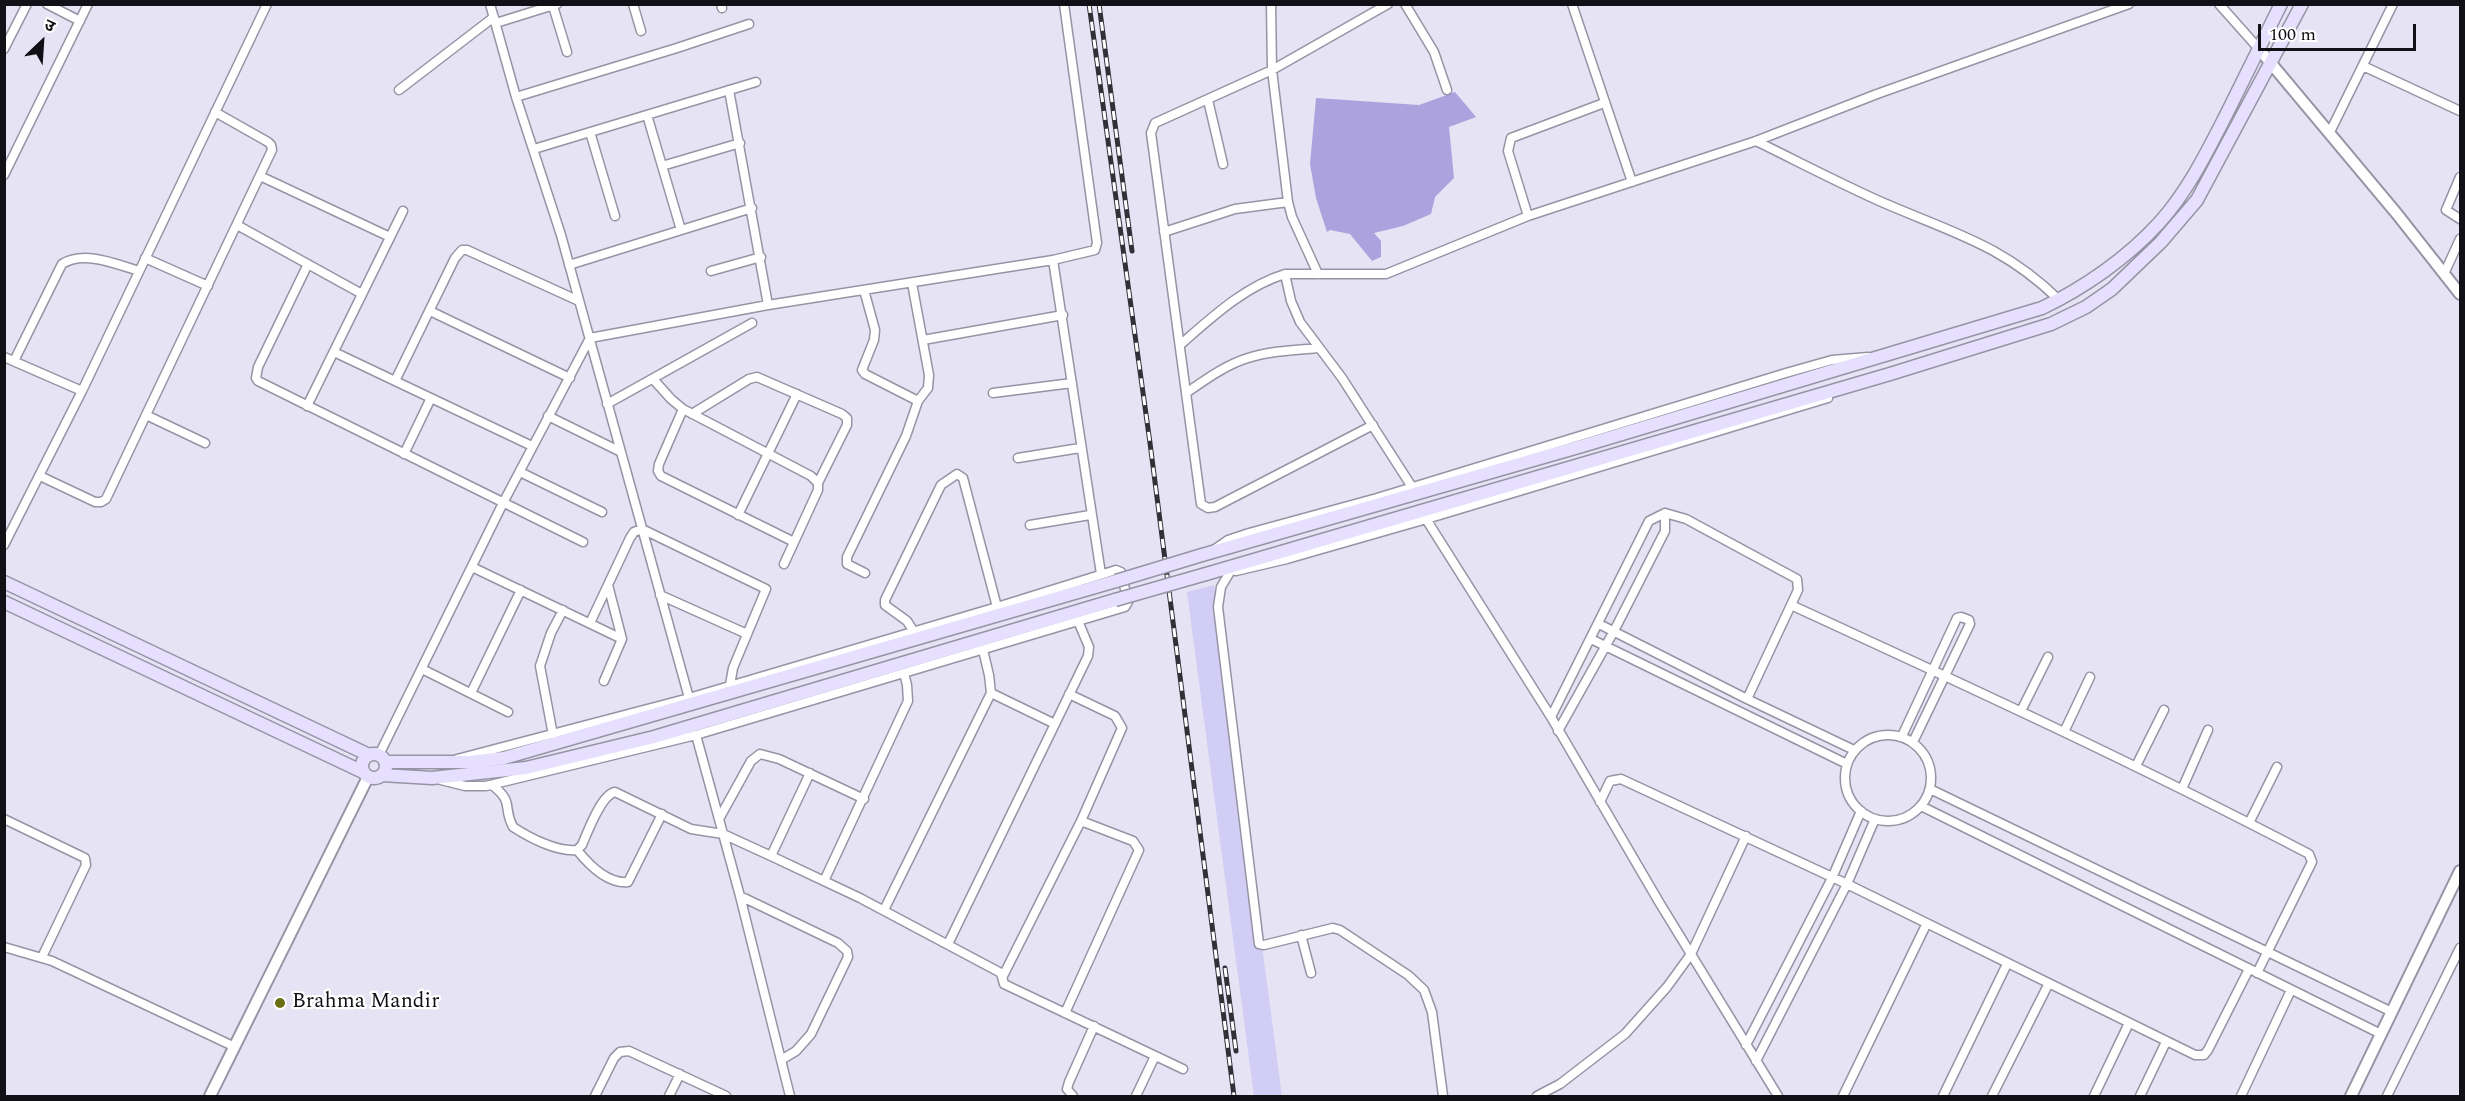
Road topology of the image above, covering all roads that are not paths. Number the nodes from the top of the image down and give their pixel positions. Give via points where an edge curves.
1 (27, 4) edge
2 (47, 4) edge
3 (88, 4) edge
4 (267, 4) edge
5 (490, 4) edge
6 (633, 4) edge
7 (1064, 4) edge
8 (1271, 4) edge
9 (1388, 4) edge
10 (1405, 4) edge
11 (1572, 4) edge
12 (2129, 4) edge
13 (2219, 4) edge
14 (2281, 4) edge
15 (2301, 4) edge
16 (2393, 4) edge
17 (555, 5) edge
18 (495, 20) junction
19 (80, 21) junction
20 (749, 24) dead end
21 (641, 31) dead end
22 (2259, 48) junction
23 (4, 49) edge
24 (567, 52) dead end
25 (2272, 63) junction
26 (2363, 66) junction
27 (1272, 70) junction
28 (756, 82) dead end
29 (399, 90) dead end
30 (729, 90) junction
31 (1447, 90) dead end
32 (516, 97) junction
33 (1208, 100) junction
34 (1604, 103) junction
35 (2460, 111) edge
36 (215, 112) junction
37 (647, 115) junction
38 (590, 132) junction
39 (2330, 132) junction
40 (1756, 141) junction
41 (740, 143) junction
42 (534, 149) junction
43 (1223, 164) dead end
44 (662, 166) junction
45 (4, 175) edge
46 (260, 176) junction
47 (2460, 177) edge
48 (1632, 182) junction
49 (1288, 202) junction
50 (752, 208) junction
51 (403, 211) dead end
52 (615, 216) dead end
53 (1528, 216) junction
54 (2460, 219) edge
55 (237, 225) junction
56 (681, 230) junction
57 (1164, 232) junction
58 (390, 237) junction
59 (2460, 239) edge
60 (761, 257) junction
61 (145, 258) junction
62 (1053, 260) junction
63 (308, 264) junction
64 (569, 265) junction
65 (139, 271) junction
66 (711, 271) dead end
67 (1285, 274) junction
68 (1318, 274) junction
69 (2444, 274) junction
70 (912, 282) junction
71 (208, 286) junction
72 (864, 290) junction
73 (362, 294) junction
74 (2460, 294) edge
75 (579, 300) junction
76 (2059, 300) junction
77 (768, 305) junction
78 (430, 311) junction
79 (1063, 315) junction
80 (752, 323) dead end
81 (590, 338) junction
82 (923, 340) junction
83 (1180, 345) junction
84 (1318, 348) junction
85 (334, 352) junction
86 (4, 357) edge
87 (1880, 357) junction
88 (14, 361) junction
89 (1890, 374) junction
90 (570, 378) junction
91 (653, 379) junction
92 (395, 381) junction
93 (1072, 383) junction
94 (82, 391) junction
95 (993, 393) dead end
96 (1185, 393) junction
97 (797, 394) junction
98 (431, 398) junction
99 (918, 401) junction
100 (607, 404) junction
101 (307, 406) junction
102 (683, 409) junction
103 (692, 414) junction
104 (146, 415) junction
105 (548, 416) junction
106 (1373, 425) junction
107 (205, 443) dead end
108 (532, 446) junction
109 (1080, 448) junction
110 (619, 451) junction
111 (404, 454) junction
112 (769, 454) junction
113 (1018, 458) dead end
114 (520, 472) junction
115 (40, 476) junction
116 (818, 483) junction
117 (1412, 488) junction
118 (503, 503) junction
119 (602, 512) dead end
120 (1665, 513) junction
121 (738, 515) junction
122 (1090, 515) junction
123 (1426, 519) junction
124 (1030, 525) dead end
125 (642, 529) junction
126 (583, 542) dead end
127 (794, 542) junction
128 (4, 545) edge
129 (1206, 554) junction
130 (784, 564) dead end
131 (472, 567) junction
132 (1225, 571) junction
133 (865, 573) dead end
134 (1101, 574) junction
135 (4, 582) edge
136 (608, 585) junction
137 (521, 590) junction
138 (660, 595) junction
139 (4, 602) edge
140 (1791, 606) junction
141 (997, 608) junction
142 (563, 610) junction
143 (1078, 621) junction
144 (590, 623) junction
145 (1599, 624) junction
146 (1614, 631) junction
147 (914, 632) junction
148 (747, 634) junction
149 (622, 639) junction
150 (1591, 639) junction
151 (1605, 646) junction
152 (983, 650) junction
153 (2048, 657) dead end
154 (422, 669) junction
155 (1933, 670) junction
156 (904, 673) junction
157 (1946, 675) junction
158 (2090, 677) dead end
159 (604, 681) dead end
160 (730, 685) junction
161 (471, 693) junction
162 (991, 693) junction
163 (1069, 694) junction
164 (689, 698) junction
165 (1747, 699) junction
166 (2164, 710) dead end
167 (508, 711) dead end
168 (2021, 711) junction
169 (1551, 717) junction
170 (1055, 723) junction
171 (2208, 730) dead end
172 (1558, 731) junction
173 (2064, 732) junction
174 (553, 735) junction
175 (696, 735) junction
176 (1902, 736) junction
177 (1914, 742) junction
178 (1854, 750) junction
179 (378, 758) junction
180 (441, 762) junction
181 (1847, 764) junction
182 (2136, 766) junction
183 (2277, 767) dead end
184 (810, 773) junction
185 (366, 774) junction
186 (382, 775) junction
187 (432, 778) junction
188 (492, 785) junction
189 (1930, 789) junction
190 (2182, 789) junction
191 (864, 799) junction
192 (1600, 802) junction
193 (1922, 806) junction
194 (1861, 812) junction
195 (662, 814) junction
196 (4, 819) edge
197 (719, 819) junction
198 (1875, 819) junction
199 (1081, 821) junction
200 (2249, 822) junction
201 (723, 834) junction
202 (1746, 836) junction
203 (577, 850) junction
204 (771, 856) junction
205 (2460, 871) edge
206 (1832, 878) junction
207 (824, 881) junction
208 (1847, 884) junction
209 (740, 896) junction
210 (884, 910) junction
211 (1926, 925) junction
212 (1301, 935) junction
213 (948, 944) junction
214 (4, 947) edge
215 (2460, 948) edge
216 (2268, 951) junction
217 (1691, 954) junction
218 (42, 957) junction
219 (2007, 964) junction
220 (2253, 971) junction
221 (1311, 973) dead end
222 (1003, 976) junction
223 (2049, 983) junction
224 (2291, 990) junction
225 (2392, 1012) junction
226 (1065, 1013) junction
227 (2129, 1023) junction
228 (1094, 1026) junction
229 (2381, 1034) junction
230 (2166, 1042) junction
231 (1746, 1045) junction
232 (235, 1047) junction
233 (1155, 1056) junction
234 (781, 1060) junction
235 (1756, 1061) junction
236 (1184, 1069) dead end
237 (680, 1074) junction
238 (210, 1096) edge
239 (595, 1096) edge
240 (669, 1096) edge
241 (726, 1096) edge
242 (790, 1096) edge
243 (1073, 1096) edge
244 (1136, 1096) edge
245 (1443, 1096) edge
246 (1536, 1096) edge
247 (1778, 1096) edge
248 (1843, 1096) edge
249 (1943, 1096) edge
250 (1992, 1096) edge
251 (2094, 1096) edge
252 (2140, 1096) edge
253 (2241, 1096) edge
254 (2351, 1096) edge
255 (2387, 1096) edge

1 - 23 street
2 - 19 street
3 - 19 street
4 - 36 street
5 - 18 street
6 - 21 street
7 - 62 street via 1097,243 1095,250
8 - 27 street
9 - 27 street
10 - 31 street via 1434,52
11 - 34 street
12 - 40 street
13 - 22 street
14 - 22 main road
15 - 25 main road
16 - 26 street
17 - 18 street
17 - 24 street
18 - 29 street
18 - 32 street
19 - 45 street
20 - 32 street
22 - 25 street
22 - 76 main road via 2181,196 2133,247
25 - 39 street
25 - 89 main road via 2197,201 2112,289 2051,324
26 - 35 street
26 - 39 street
27 - 33 street
27 - 49 street
28 - 30 street
30 - 37 street
30 - 41 street
32 - 42 street
33 - 43 street
33 - 57 street via 1152,127
34 - 48 street
34 - 53 street via 1511,138 1508,151
36 - 46 street via 272,145
36 - 61 street
37 - 38 street
37 - 44 street
38 - 42 street
38 - 52 street
39 - 69 street
40 - 48 street
40 - 76 street via 1885,204 1990,248 2024,269
41 - 44 street
41 - 50 street
42 - 64 street
44 - 56 street
46 - 55 street
46 - 58 street
47 - 54 street via 2446,210
48 - 53 street
49 - 57 street via 1235,209
49 - 68 street
50 - 56 street
50 - 60 street
51 - 58 street
53 - 68 street via 1386,274
55 - 63 street
55 - 71 street
56 - 64 street
57 - 83 street
58 - 73 street
59 - 69 street
60 - 66 street
60 - 77 street
61 - 65 street
61 - 71 street
62 - 70 street
62 - 79 street
63 - 73 street
63 - 101 street via 256,378
64 - 75 street
65 - 88 street via 84,258 62,264
65 - 94 street
67 - 68 street
67 - 83 street via 1233,302
67 - 84 street via 1294,310
69 - 74 street
70 - 72 street
70 - 82 street
71 - 104 street
72 - 77 street
72 - 99 street via 874,340 862,370
73 - 85 street
75 - 78 street via 462,250
75 - 81 street
76 - 87 main road
77 - 81 street
78 - 90 street
78 - 92 street
79 - 82 street
79 - 93 street
80 - 91 street
81 - 90 street
81 - 100 street
82 - 99 street via 928,388
83 - 96 street
84 - 96 street via 1247,358
84 - 106 street
85 - 92 street
85 - 101 street
86 - 88 street
87 - 117 street via 1832,360
87 - 129 main road
88 - 94 street
89 - 123 street via 1817,402
89 - 132 main road
90 - 105 street
91 - 100 street
91 - 102 street
92 - 98 street
93 - 95 street
93 - 109 street
94 - 115 street
96 - 106 street via 1199,499 1208,508
97 - 103 street via 757,377
97 - 112 street
97 - 116 street via 847,418
98 - 108 street
98 - 111 street
99 - 133 street via 906,436 847,557 847,564
100 - 110 street
101 - 111 street
102 - 103 street
102 - 121 street via 658,471 667,481
103 - 112 street
104 - 107 street
104 - 115 street via 102,502 89,500
105 - 108 street
105 - 110 street
106 - 117 street
108 - 114 street
109 - 113 street
109 - 122 street
110 - 125 street
111 - 118 street
112 - 116 street
112 - 121 street
114 - 118 street
114 - 119 street
115 - 128 street
116 - 127 street
117 - 129 street via 1228,540
118 - 126 street
118 - 131 street
120 - 140 street via 1686,519 1793,575 1799,584
120 - 145 street via 1648,521
120 - 146 street via 1665,531
121 - 127 street
122 - 124 street
122 - 134 street
123 - 132 street via 1287,559
123 - 169 street
125 - 136 street via 630,538
125 - 138 street
125 - 148 street via 765,587
127 - 130 street
129 - 180 main road, bridge via 504,758
131 - 137 street
131 - 154 street
132 - 187 main road, bridge via 654,737 526,768
132 - 212 street via 1218,607 1258,941 1264,945
134 - 141 street
134 - 143 street via 1121,572 1128,605
135 - 179 main road
136 - 144 street
136 - 149 street
137 - 142 street
137 - 161 street
138 - 148 street
138 - 164 street
139 - 185 main road
140 - 155 street
140 - 165 street
141 - 147 street
141 - 147 street via 963,478 957,474 941,485 885,600 885,605 907,621
142 - 144 street
142 - 174 street via 540,666
143 - 152 street
143 - 163 street via 1089,647 1088,656
144 - 149 street
145 - 146 street
145 - 150 street
146 - 151 street
146 - 165 street
147 - 160 street
148 - 160 street
149 - 159 street
150 - 151 street
150 - 169 street
151 - 172 street
151 - 181 street
152 - 156 street
152 - 162 street
153 - 168 street
154 - 161 street
154 - 179 street
155 - 157 street
155 - 157 street via 1957,618 1969,620
155 - 176 street
156 - 175 street
156 - 191 street via 908,701
157 - 168 street
157 - 177 street
158 - 173 street
160 - 164 street
161 - 167 street
162 - 170 street
162 - 210 street
163 - 170 street
163 - 199 street via 1115,716 1122,728
164 - 174 street
165 - 178 street
166 - 182 street
168 - 173 street
169 - 172 street
170 - 213 street
171 - 190 street
172 - 192 street
173 - 182 street
174 - 180 street
175 - 188 street
175 - 197 street
176 - 177 street
176 - 178 street via 1876,736
177 - 189 street via 1928,759 1932,771
178 - 181 street
179 - 180 main road
179 - 185 main road via 362,762
179 - 186 main road via 385,771
181 - 194 street via 1846,790
182 - 190 street
183 - 200 street
184 - 191 street
184 - 197 street via 760,754 752,761
184 - 204 street
185 - 186 main road via 377,778
185 - 232 street
186 - 187 main road
187 - 188 street via 465,786
188 - 203 street via 508,801 513,827 554,846
189 - 193 street
189 - 216 street
190 - 200 street
191 - 207 street
192 - 202 street via 1610,781 1621,779
192 - 217 street
193 - 198 street via 1900,820
193 - 220 street
194 - 198 street
194 - 206 street
195 - 201 street via 691,829
195 - 203 street via 619,793 610,793
195 - 203 street via 628,882 596,869
196 - 218 street via 85,858 86,865
197 - 201 street
198 - 208 street
199 - 222 street
199 - 226 street via 1133,841 1139,850
200 - 216 street via 2312,858
201 - 204 street
201 - 209 street
202 - 206 street
202 - 217 street
204 - 207 street
205 - 225 street
206 - 208 street
206 - 231 street
207 - 210 street
208 - 211 street
208 - 235 street
209 - 234 street
209 - 234 street via 838,943 847,951 848,957 811,1034 796,1051
210 - 213 street
211 - 219 street
211 - 248 street
212 - 221 street
212 - 245 street via 1340,930 1424,990 1432,1012
213 - 222 street
214 - 218 street
215 - 255 street
216 - 220 street
216 - 225 street
217 - 231 street
217 - 246 street via 1625,1034 1560,1084
218 - 232 street
219 - 223 street
219 - 249 street
220 - 224 street
220 - 230 street via 2204,1055
222 - 226 street via 1004,984
223 - 227 street
223 - 250 street
224 - 229 street
224 - 253 street
225 - 229 street
226 - 228 street
227 - 230 street
227 - 251 street
228 - 233 street
228 - 243 street via 1069,1082 1067,1089
229 - 254 street
230 - 252 street
231 - 235 street
232 - 238 street
233 - 236 street
233 - 244 street
234 - 242 street
235 - 247 street
237 - 239 street via 637,1054 620,1052
237 - 240 street
237 - 241 street

